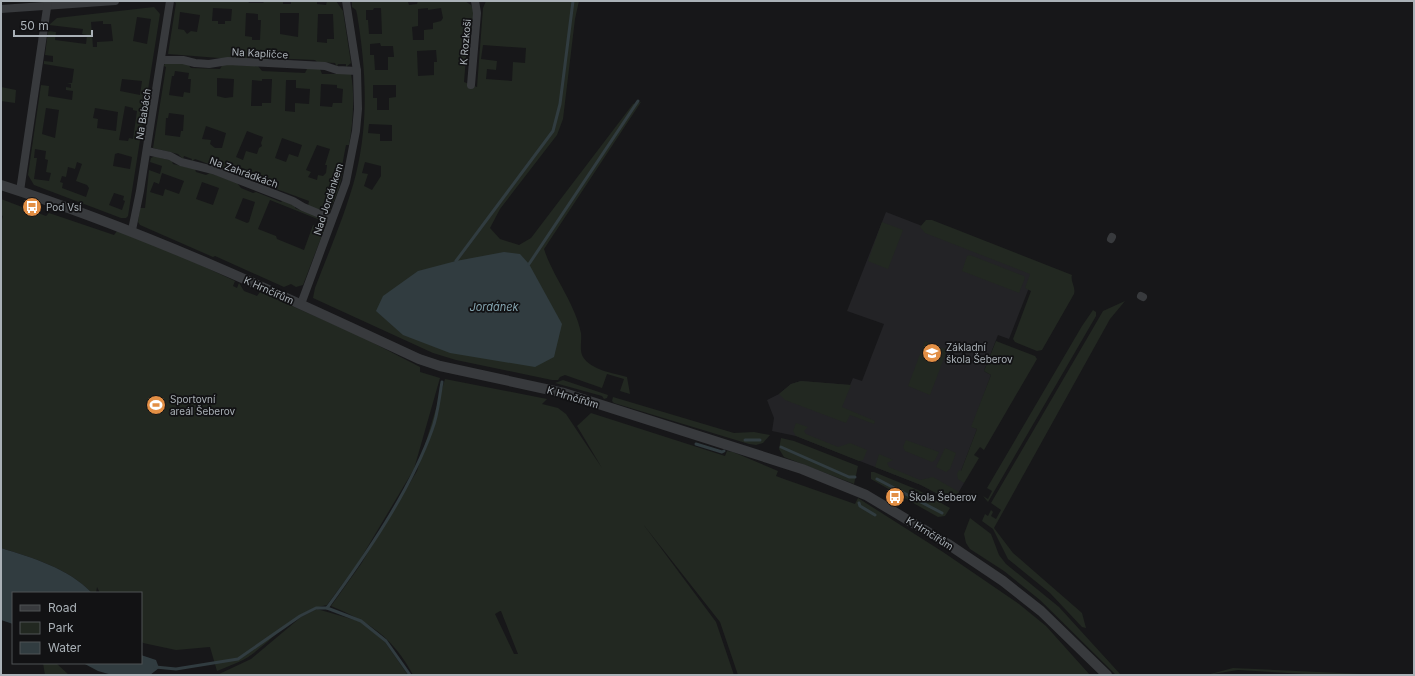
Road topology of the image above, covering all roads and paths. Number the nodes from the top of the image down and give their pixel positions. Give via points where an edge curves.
1 (115, 1) edge
2 (170, 1) edge
3 (346, 1) edge
4 (475, 1) edge
5 (48, 3) edge
6 (1, 9) edge
7 (162, 60) junction
8 (357, 71) junction
9 (471, 85) dead end
10 (147, 151) junction
11 (1, 185) edge
12 (20, 191) junction
13 (332, 220) junction
14 (132, 230) junction
15 (301, 304) junction
16 (1107, 675) edge

1 - 5 street
2 - 7 street, Na Babách
3 - 8 street, Nad Jordánkem
4 - 9 street, K Rozkoši via 477,13
5 - 6 street
5 - 12 street
7 - 8 street, Na Kapličce via 209,64 228,61 325,66 336,70
7 - 10 street, Na Babách
8 - 13 street, Nad Jordánkem via 356,131 346,182
10 - 13 street, Na Zahrádkách via 213,170 294,201
10 - 14 street, Na Babách
11 - 12 street, K Hrnčířům
12 - 14 street, K Hrnčířům
13 - 15 street, Nad Jordánkem
14 - 15 street, K Hrnčířům
15 - 16 street, K Hrnčířům via 428,362 564,393 802,469 866,495 948,544 1003,581 1042,611

